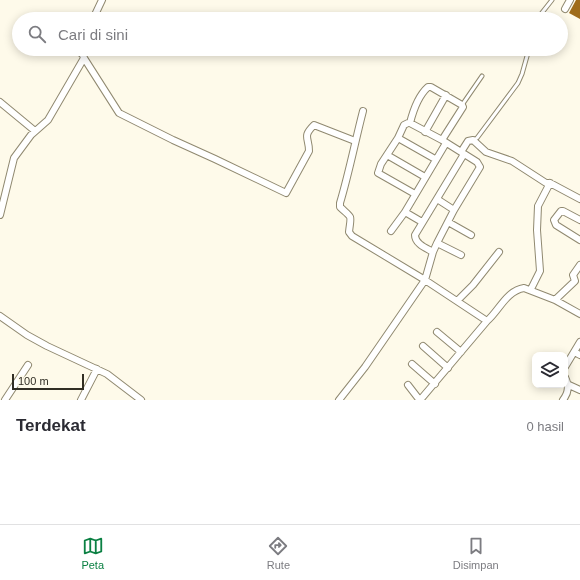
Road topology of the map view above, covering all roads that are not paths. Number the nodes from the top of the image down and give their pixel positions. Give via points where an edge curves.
1 (102, 0) edge
2 (552, 0) edge
3 (570, 0) edge
4 (565, 9) dead end
5 (96, 12) edge
6 (543, 12) edge
7 (83, 56) edge
8 (85, 56) edge
9 (526, 56) edge
10 (482, 76) dead end
11 (446, 95) junction
12 (0, 102) edge
13 (462, 105) junction
14 (363, 112) dead end
15 (410, 124) junction
16 (35, 131) junction
17 (425, 132) junction
18 (398, 138) junction
19 (473, 140) junction
20 (355, 141) junction
21 (444, 142) junction
22 (463, 152) junction
23 (387, 155) junction
24 (435, 159) junction
25 (425, 177) junction
26 (550, 183) junction
27 (415, 194) junction
28 (579, 197) edge
29 (437, 199) junction
30 (454, 210) junction
31 (405, 212) junction
32 (0, 215) edge
33 (580, 220) edge
34 (422, 222) junction
35 (448, 222) junction
36 (391, 231) dead end
37 (471, 235) dead end
38 (580, 240) edge
39 (437, 243) junction
40 (433, 252) junction
41 (499, 252) dead end
42 (461, 255) dead end
43 (580, 265) edge
44 (425, 280) junction
45 (577, 282) edge
46 (531, 289) junction
47 (458, 300) junction
48 (555, 300) junction
49 (580, 314) edge
50 (0, 316) edge
51 (486, 321) junction
52 (437, 332) dead end
53 (580, 342) edge
54 (423, 346) dead end
55 (461, 352) junction
56 (568, 362) edge
57 (412, 364) dead end
58 (28, 365) dead end
59 (448, 368) junction
60 (98, 369) junction
61 (435, 384) junction
62 (569, 384) joint
63 (408, 385) dead end
64 (580, 390) edge
65 (5, 400) edge
66 (81, 400) edge
67 (141, 400) edge
68 (339, 400) edge
69 (563, 400) edge

1 - 5 street
2 - 6 lane
3 - 4 street
7 - 16 street via 46,124
8 - 20 street via 119,113 286,193 309,151 306,135 314,125
9 - 19 lane via 518,83
10 - 13 lane
11 - 13 street
11 - 15 street via 428,87 418,100
11 - 17 street
12 - 16 street
13 - 21 street via 462,110
14 - 20 street
15 - 17 street
15 - 18 street via 404,125
16 - 32 street via 14,158
17 - 21 street
18 - 23 street
18 - 24 street
19 - 22 street via 468,141
19 - 26 street via 486,152 512,161 546,183
20 - 44 street via 340,203 340,207 350,216 350,234
21 - 22 street
21 - 24 street
22 - 29 street
22 - 30 street via 480,167
23 - 25 street
23 - 27 street via 378,173
24 - 25 street
25 - 27 street
26 - 28 street
26 - 46 street via 538,206 540,271
27 - 31 street
29 - 30 street
29 - 34 street
30 - 35 street
31 - 34 street
31 - 36 street
33 - 38 street via 561,211 554,220 556,225
34 - 40 street via 415,238
35 - 37 street
35 - 39 street
39 - 40 street
39 - 42 street
40 - 44 street
41 - 47 street
43 - 45 street via 573,275
44 - 47 street
44 - 68 street
45 - 48 street
46 - 48 street
46 - 51 street via 519,289 510,294
47 - 51 street
48 - 49 street
50 - 60 street via 47,346
51 - 55 street
52 - 55 street
53 - 56 street
54 - 59 street
55 - 59 street
57 - 61 street
58 - 65 street
59 - 61 street
60 - 66 street
60 - 67 street
61 - 63 street via 421,399
62 - 64 street
62 - 69 street

